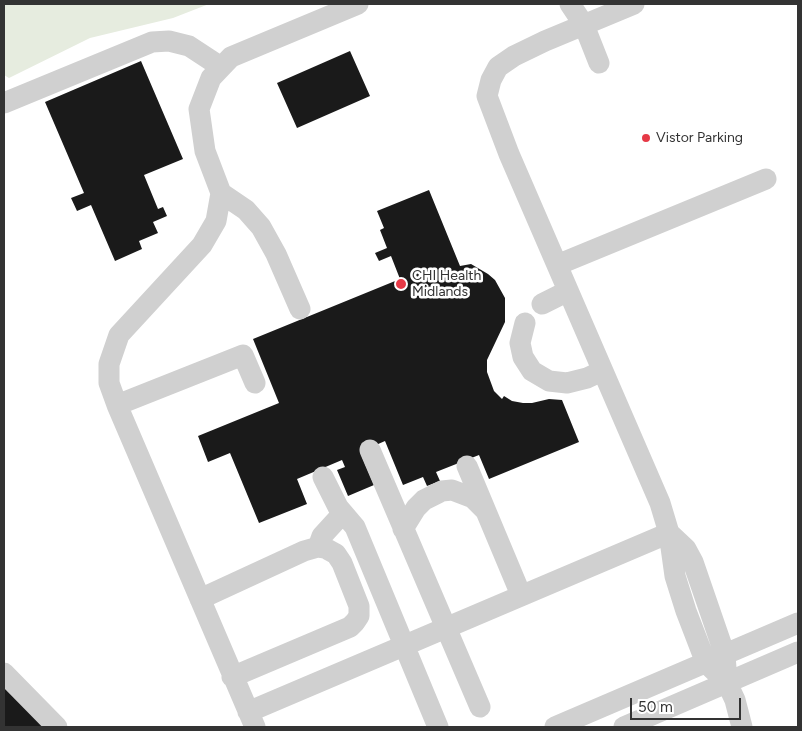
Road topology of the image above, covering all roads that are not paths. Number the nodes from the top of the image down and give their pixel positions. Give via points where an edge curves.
1 (358, 4) edge
2 (570, 4) edge
3 (634, 4) edge
4 (584, 25) junction
5 (599, 63) dead end
6 (221, 67) junction
7 (4, 103) edge
8 (766, 179) dead end
9 (221, 193) junction
10 (557, 265) junction
11 (568, 291) junction
12 (542, 304) dead end
13 (300, 309) dead end
14 (525, 323) dead end
15 (602, 370) junction
16 (255, 383) dead end
17 (117, 405) junction
18 (370, 450) dead end
19 (467, 466) dead end
20 (323, 477) dead end
21 (485, 510) junction
22 (343, 513) junction
23 (403, 529) junction
24 (669, 533) junction
25 (318, 547) junction
26 (521, 595) junction
27 (200, 599) junction
28 (798, 623) edge
29 (445, 628) junction
30 (404, 646) junction
31 (798, 652) edge
32 (725, 655) junction
33 (706, 663) junction
34 (4, 673) edge
35 (232, 677) junction
36 (727, 683) junction
37 (480, 707) dead end
38 (251, 720) edge
39 (58, 727) edge
40 (438, 727) edge
41 (556, 727) edge
42 (624, 727) edge
43 (742, 727) edge

1 - 6 street via 231,57
2 - 4 street
3 - 4 street
4 - 5 street
4 - 10 street via 537,44 498,67 486,96
6 - 7 street via 189,46 169,41 152,42
6 - 9 street via 211,78 198,109 205,151
8 - 10 street
9 - 13 street via 246,210 261,227
9 - 17 street via 216,221 202,245 119,335 108,364 109,383
10 - 11 street
11 - 12 street
11 - 15 street
14 - 15 street via 520,343 523,357 532,371 549,382 567,383
15 - 24 street via 660,503
16 - 17 street via 243,355
17 - 27 street
18 - 23 street
19 - 21 street
20 - 22 street
21 - 23 street via 474,498 452,490 442,491 416,508
21 - 26 street
22 - 25 street via 322,536
22 - 30 street via 355,527
23 - 29 street
24 - 26 street
24 - 32 street via 686,549 693,562
24 - 33 street via 675,576
25 - 27 street
25 - 35 street via 336,554 342,563 359,606 359,616 350,627
26 - 29 street
27 - 35 street
28 - 32 street
29 - 30 street
29 - 37 street
30 - 38 street
30 - 40 street
31 - 36 street
32 - 33 street
32 - 36 street
33 - 36 street
33 - 41 street
34 - 39 street
35 - 38 street
36 - 42 street
36 - 43 street

